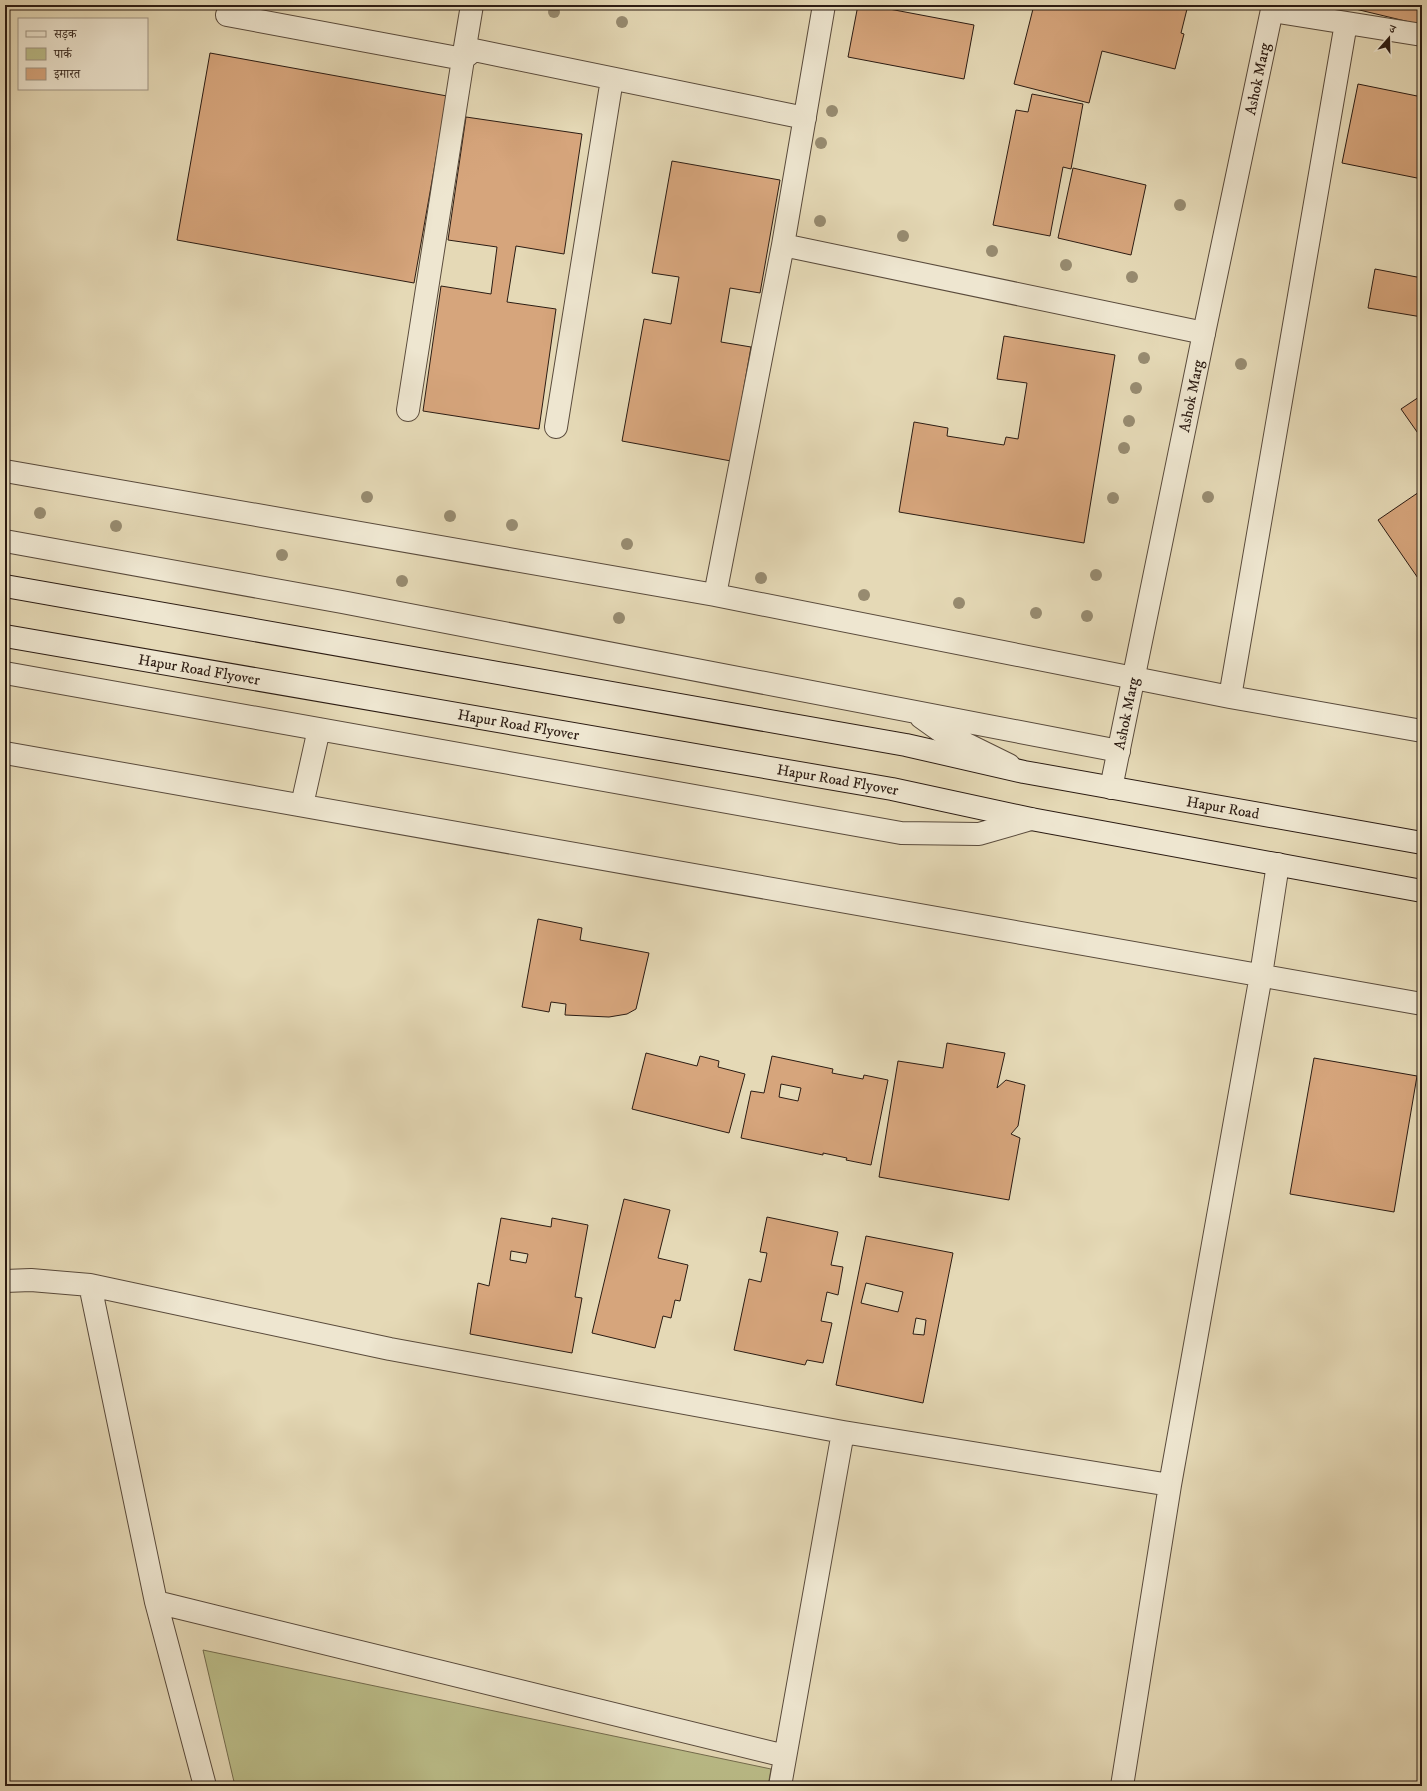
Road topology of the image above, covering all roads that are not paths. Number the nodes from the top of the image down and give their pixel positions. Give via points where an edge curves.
1 (472, 5) edge
2 (824, 5) edge
3 (1273, 8) edge
4 (1315, 12) edge
5 (227, 15) dead end
6 (1346, 23) junction
7 (1422, 36) edge
8 (463, 59) junction
9 (612, 79) junction
10 (805, 118) junction
11 (783, 245) junction
12 (1204, 333) junction
13 (408, 410) dead end
14 (556, 427) dead end
15 (5, 471) edge
16 (5, 541) edge
17 (5, 586) edge
18 (715, 595) junction
19 (5, 636) edge
20 (5, 673) edge
21 (1133, 678) junction
22 (1230, 697) junction
23 (912, 711) junction
24 (319, 729) junction
25 (1422, 731) edge
26 (1119, 751) junction
27 (5, 753) edge
28 (1024, 772) junction
29 (1111, 788) junction
30 (302, 805) junction
31 (1031, 819) junction
32 (1422, 843) edge
33 (1278, 864) junction
34 (1422, 891) edge
35 (1261, 975) junction
36 (1422, 1004) edge
37 (5, 1281) edge
38 (90, 1285) junction
39 (844, 1432) junction
40 (1170, 1486) junction
41 (156, 1602) junction
42 (785, 1756) junction
43 (204, 1786) edge
44 (780, 1786) edge
45 (1122, 1786) edge

1 - 8 street
2 - 10 street
3 - 4 street
3 - 12 street, Ashok Marg
4 - 6 street
5 - 8 street
6 - 7 street
6 - 22 street
8 - 9 street via 474,50
8 - 13 street
9 - 10 street
9 - 14 street
10 - 11 street
11 - 12 street
11 - 18 street
12 - 21 street, Ashok Marg
15 - 18 street
16 - 23 street via 342,602
17 - 28 street via 906,745
18 - 21 street
19 - 31 street, Hapur Road Flyover via 892,789
20 - 24 street
21 - 22 street
21 - 26 street, Ashok Marg
22 - 25 street
23 - 26 street
23 - 28 street via 942,732
24 - 30 street
24 - 31 street via 901,833 979,834
26 - 29 street, Ashok Marg
27 - 30 street
28 - 29 street, Hapur Road
29 - 32 street, Hapur Road
30 - 35 street
31 - 33 street
33 - 34 street
33 - 35 street
35 - 36 street
35 - 40 street
37 - 38 street via 31,1280
38 - 39 street via 390,1349
38 - 41 street
39 - 40 street
39 - 42 street
40 - 45 street
41 - 42 street
41 - 43 street
42 - 44 street

